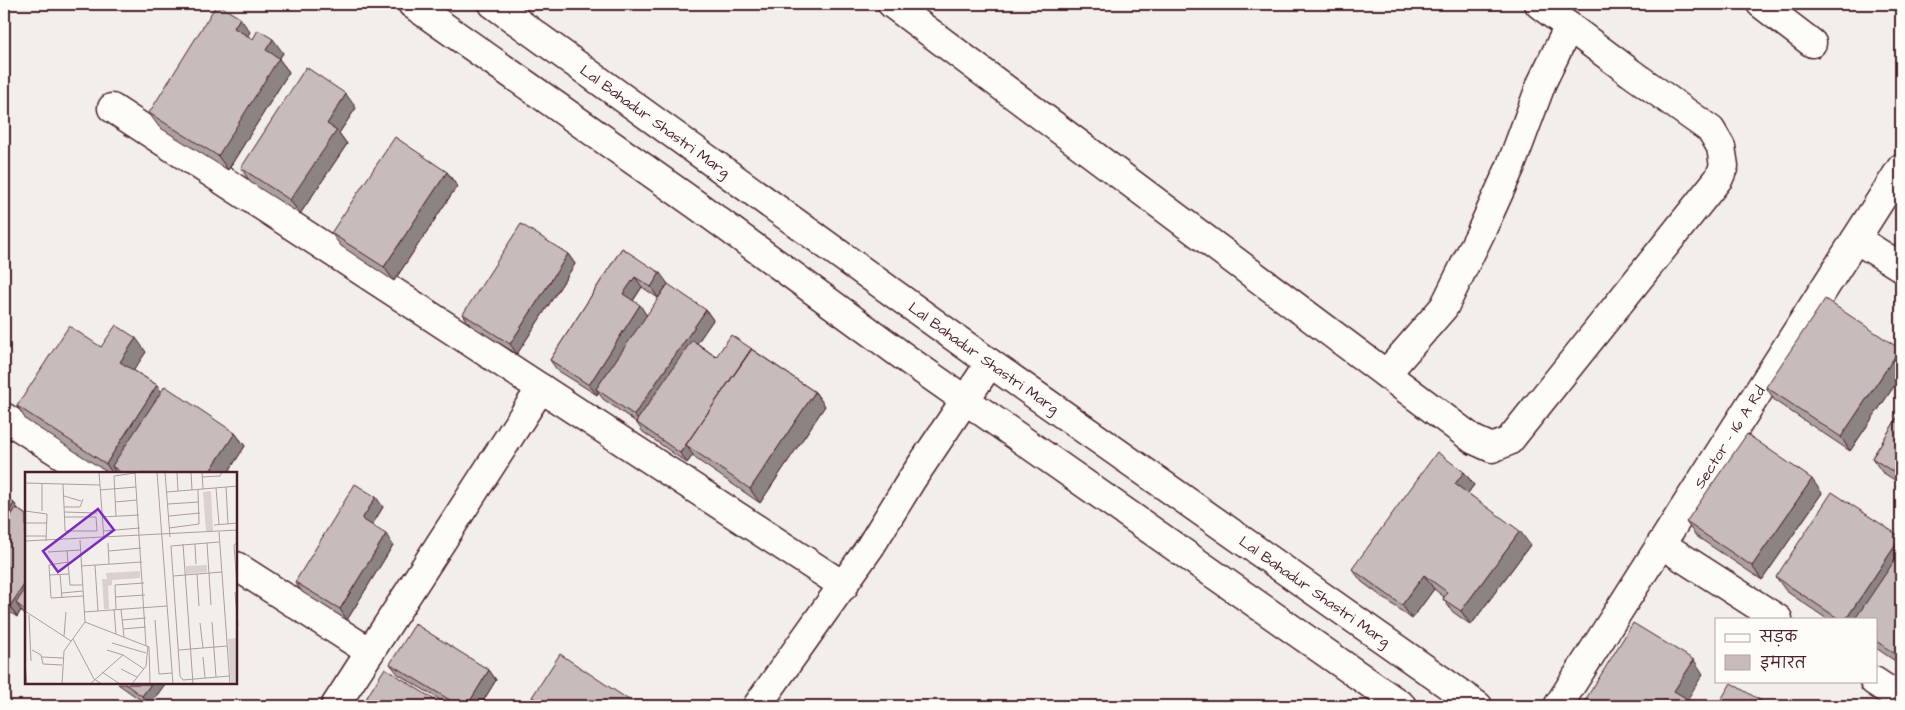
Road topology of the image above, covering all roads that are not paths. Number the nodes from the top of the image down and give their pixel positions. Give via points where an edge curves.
1 (412, 4) edge
2 (493, 4) edge
3 (892, 4) edge
4 (1539, 4) edge
5 (1761, 4) edge
6 (1569, 26) junction
7 (1812, 43) dead end
8 (112, 108) dead end
9 (1901, 168) edge
10 (1856, 239) junction
11 (1901, 267) edge
12 (990, 363) junction
13 (1386, 374) junction
14 (540, 388) junction
15 (965, 399) junction
16 (4, 417) edge
17 (89, 472) edge
18 (1661, 544) junction
19 (238, 567) edge
20 (844, 586) junction
21 (1776, 618) edge
22 (370, 652) junction
23 (1876, 682) edge
24 (1901, 699) edge
25 (335, 706) edge
26 (757, 706) edge
27 (1402, 706) edge
28 (1478, 706) edge
29 (1558, 706) edge

1 - 15 street
2 - 12 street, Lal Bahadur Shastri Marg
3 - 13 street
4 - 6 street
5 - 7 street
6 - 13 street via 1542,82 1510,168 1444,307
6 - 13 street via 1711,130 1721,147 1724,166 1719,178 1509,441 1492,448 1474,440
8 - 14 street
9 - 10 street, Sector - 16 A Rd
10 - 11 street
10 - 18 street, Sector - 16 A Rd
12 - 15 street
12 - 28 street, Lal Bahadur Shastri Marg
14 - 20 street
14 - 22 street
15 - 20 street
15 - 27 street
16 - 17 street
18 - 21 street
18 - 29 street, Sector - 16 A Rd
19 - 22 street
20 - 26 street
22 - 25 street
23 - 24 street

